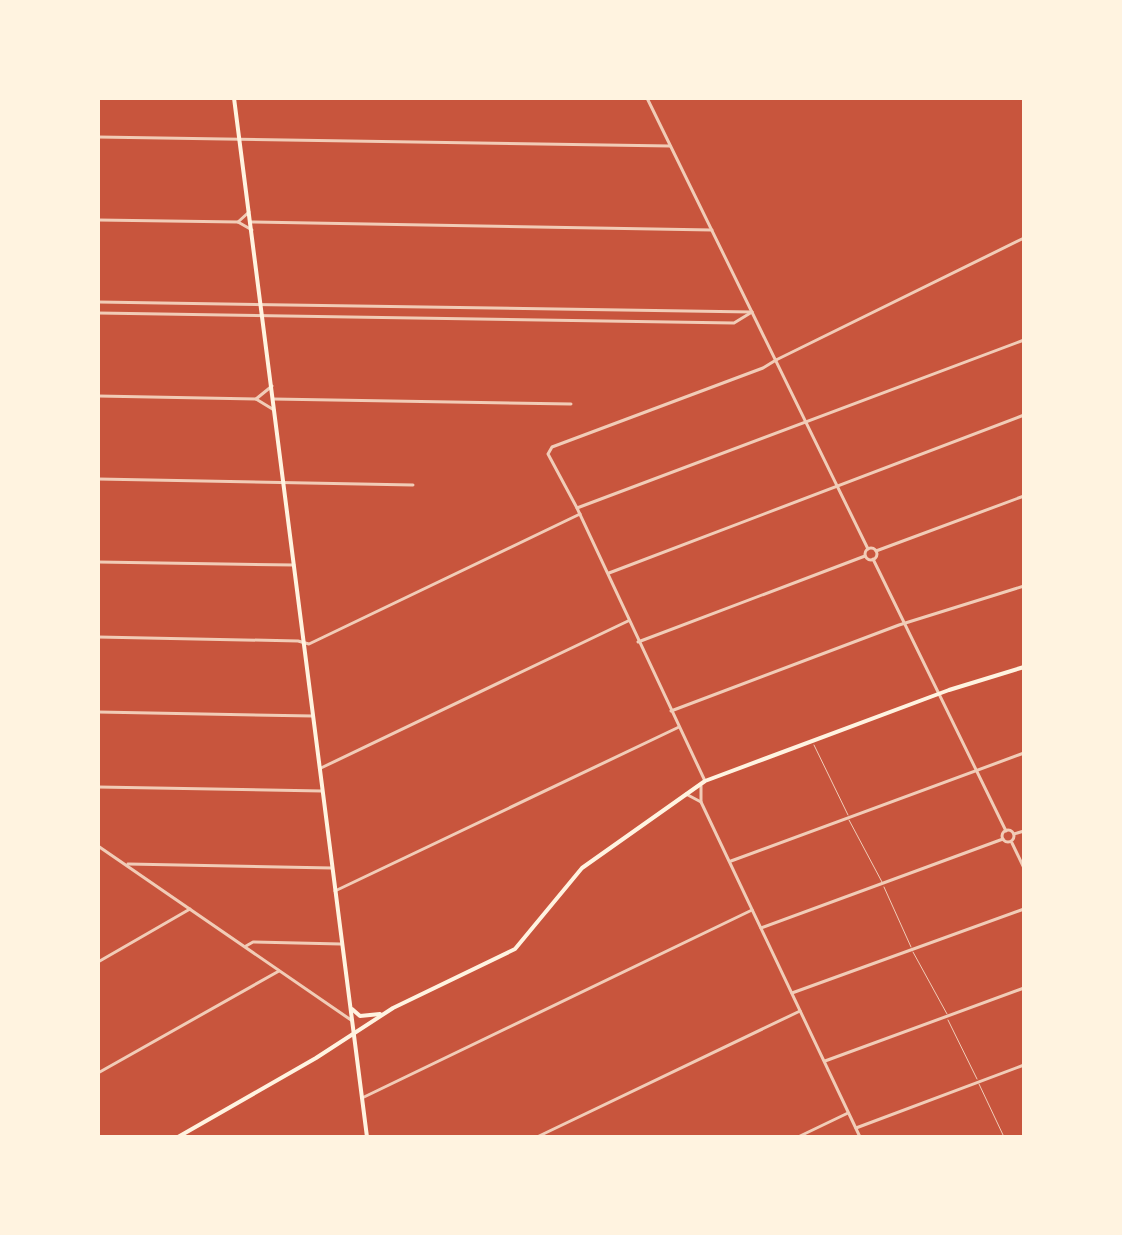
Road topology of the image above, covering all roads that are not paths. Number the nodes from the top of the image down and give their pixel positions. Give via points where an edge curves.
1 (234, 98) edge
2 (647, 98) edge
3 (98, 137) edge
4 (240, 139) junction
5 (671, 146) junction
6 (249, 212) junction
7 (98, 220) edge
8 (238, 222) junction
9 (250, 222) junction
10 (252, 230) junction
11 (712, 230) junction
12 (1024, 238) edge
13 (98, 302) edge
14 (261, 305) junction
15 (752, 312) junction
16 (98, 313) edge
17 (262, 315) junction
18 (1024, 340) edge
19 (776, 360) junction
20 (272, 386) junction
21 (98, 396) edge
22 (256, 399) junction
23 (273, 399) junction
24 (571, 404) dead end
25 (274, 411) junction
26 (1024, 415) edge
27 (806, 421) junction
28 (98, 479) edge
29 (284, 482) junction
30 (413, 485) dead end
31 (837, 485) junction
32 (1024, 496) edge
33 (577, 508) junction
34 (580, 514) junction
35 (868, 549) junction
36 (876, 551) junction
37 (865, 556) junction
38 (873, 559) junction
39 (98, 562) edge
40 (294, 565) junction
41 (608, 574) junction
42 (1024, 586) edge
43 (628, 621) junction
44 (905, 624) junction
45 (98, 637) edge
46 (638, 642) junction
47 (304, 643) junction
48 (1024, 667) edge
49 (939, 695) junction
50 (671, 711) junction
51 (98, 712) edge
52 (313, 716) junction
53 (679, 727) junction
54 (813, 742) junction
55 (1024, 753) edge
56 (320, 768) junction
57 (977, 771) junction
58 (704, 782) junction
59 (98, 787) edge
60 (323, 791) junction
61 (686, 793) junction
62 (701, 802) junction
63 (850, 818) junction
64 (1006, 831) junction
65 (1024, 831) edge
66 (1014, 834) junction
67 (1003, 839) junction
68 (1011, 842) junction
69 (98, 846) edge
70 (730, 862) junction
71 (126, 863) junction
72 (332, 868) junction
73 (1024, 868) edge
74 (883, 883) junction
75 (335, 891) junction
76 (190, 909) junction
77 (1024, 909) edge
78 (752, 910) junction
79 (761, 928) junction
80 (341, 944) junction
81 (245, 947) junction
82 (912, 950) junction
83 (98, 962) edge
84 (279, 971) junction
85 (1024, 988) edge
86 (792, 993) junction
87 (349, 1005) junction
88 (393, 1008) junction
89 (800, 1011) junction
90 (948, 1016) junction
91 (351, 1020) junction
92 (352, 1034) junction
93 (824, 1061) junction
94 (1024, 1065) edge
95 (98, 1073) edge
96 (979, 1082) junction
97 (362, 1098) junction
98 (848, 1113) junction
99 (856, 1128) junction
100 (178, 1137) edge
101 (367, 1137) edge
102 (537, 1137) edge
103 (798, 1137) edge
104 (860, 1137) edge
105 (1004, 1137) edge

1 - 4 main road
2 - 5 street
3 - 4 street
4 - 5 street
4 - 6 main road
5 - 11 street
6 - 8 street
6 - 9 main road
7 - 8 street
8 - 10 street
9 - 10 main road
9 - 11 street
10 - 14 main road
11 - 15 street
12 - 19 street
13 - 14 street
14 - 15 street
14 - 17 main road
15 - 17 street via 734,323
15 - 19 street
16 - 17 street
17 - 20 main road
18 - 27 street
19 - 27 street
19 - 33 street via 549,450
20 - 22 street
20 - 23 main road
21 - 22 street
22 - 25 street
23 - 24 street
23 - 25 main road
25 - 29 main road
26 - 31 street
27 - 31 street
27 - 33 street
28 - 29 street
29 - 30 street
29 - 40 main road
31 - 35 street
31 - 41 street
32 - 36 street
33 - 34 street
34 - 41 street
34 - 47 street
35 - 36 street
35 - 37 street
36 - 38 street
37 - 38 street
37 - 46 street
38 - 44 street
39 - 40 street
40 - 47 main road
41 - 43 street
42 - 44 street
43 - 46 street
43 - 56 street
44 - 49 street
44 - 50 street
45 - 47 street
46 - 50 street
47 - 52 main road
48 - 49 main road
49 - 54 main road
49 - 57 street
50 - 53 street
51 - 52 street
52 - 56 main road
53 - 58 street
53 - 75 street
54 - 58 main road
54 - 63 lane
55 - 57 street
56 - 60 main road
57 - 63 street
57 - 64 street
58 - 61 main road
58 - 62 street
59 - 60 street
60 - 72 main road
61 - 62 street
61 - 88 main road via 582,868 515,949
62 - 70 street
63 - 70 street
63 - 74 lane
64 - 66 street
64 - 67 street
65 - 66 street
66 - 68 street
67 - 68 street
67 - 74 street
68 - 73 street
69 - 71 street
70 - 78 street
71 - 72 street
71 - 76 street
72 - 75 main road
74 - 79 street
74 - 82 lane
75 - 80 main road
76 - 81 street
76 - 83 street
77 - 82 street
78 - 79 street
78 - 97 street
79 - 86 street
80 - 81 street via 253,942
80 - 87 main road
81 - 84 street
82 - 86 street
82 - 90 lane
84 - 91 street
84 - 95 street
85 - 90 street
86 - 89 street
87 - 88 main road via 360,1016
87 - 91 main road
88 - 92 main road
89 - 93 street
89 - 102 street
90 - 93 street
90 - 96 lane
91 - 92 main road
92 - 97 main road
92 - 100 main road
93 - 98 street
94 - 96 street
96 - 99 street
96 - 105 lane
97 - 101 main road
98 - 99 street
98 - 103 street
99 - 104 street

